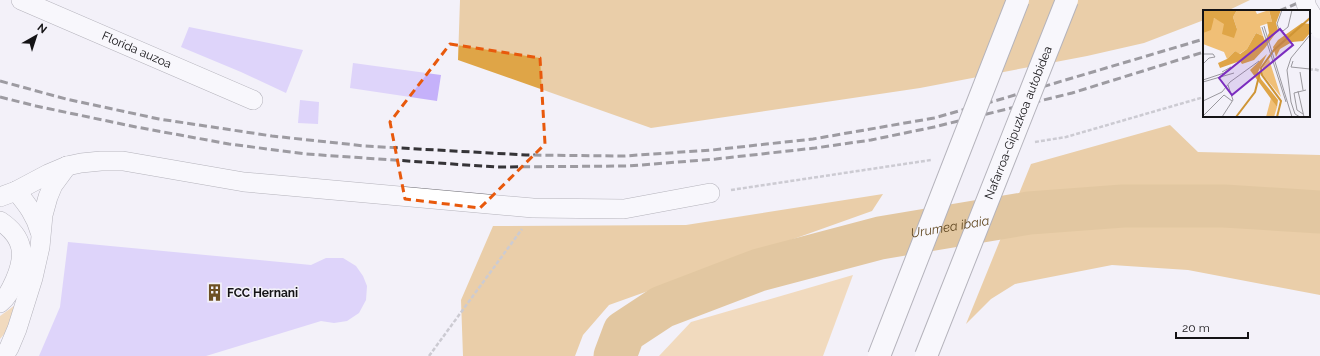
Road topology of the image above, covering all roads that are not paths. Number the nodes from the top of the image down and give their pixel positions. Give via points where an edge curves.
1 (21, 0) edge
2 (1018, 0) edge
3 (1067, 0) edge
4 (1305, 0) edge
5 (1309, 10) edge
6 (1310, 13) edge
7 (1320, 29) edge
8 (253, 100) dead end
9 (67, 166) junction
10 (710, 193) dead end
11 (8, 194) edge
12 (3, 223) edge
13 (41, 234) junction
14 (0, 303) edge
15 (4, 356) edge
16 (879, 356) edge
17 (926, 356) edge

1 - 8 street, Florida auzoa
2 - 16 highway, bridge
3 - 17 highway, Nafarroa-Gipuzkoa autobidea, bridge
4 - 5 street, bridge
6 - 7 street, bridge
9 - 10 street via 93,161 123,162 244,182 533,208 624,209
9 - 11 street
9 - 13 street via 50,191 42,214
11 - 12 street
11 - 13 street via 28,206 38,222
12 - 14 street via 13,231 18,240 22,262 10,292
13 - 15 street via 33,278 17,329

